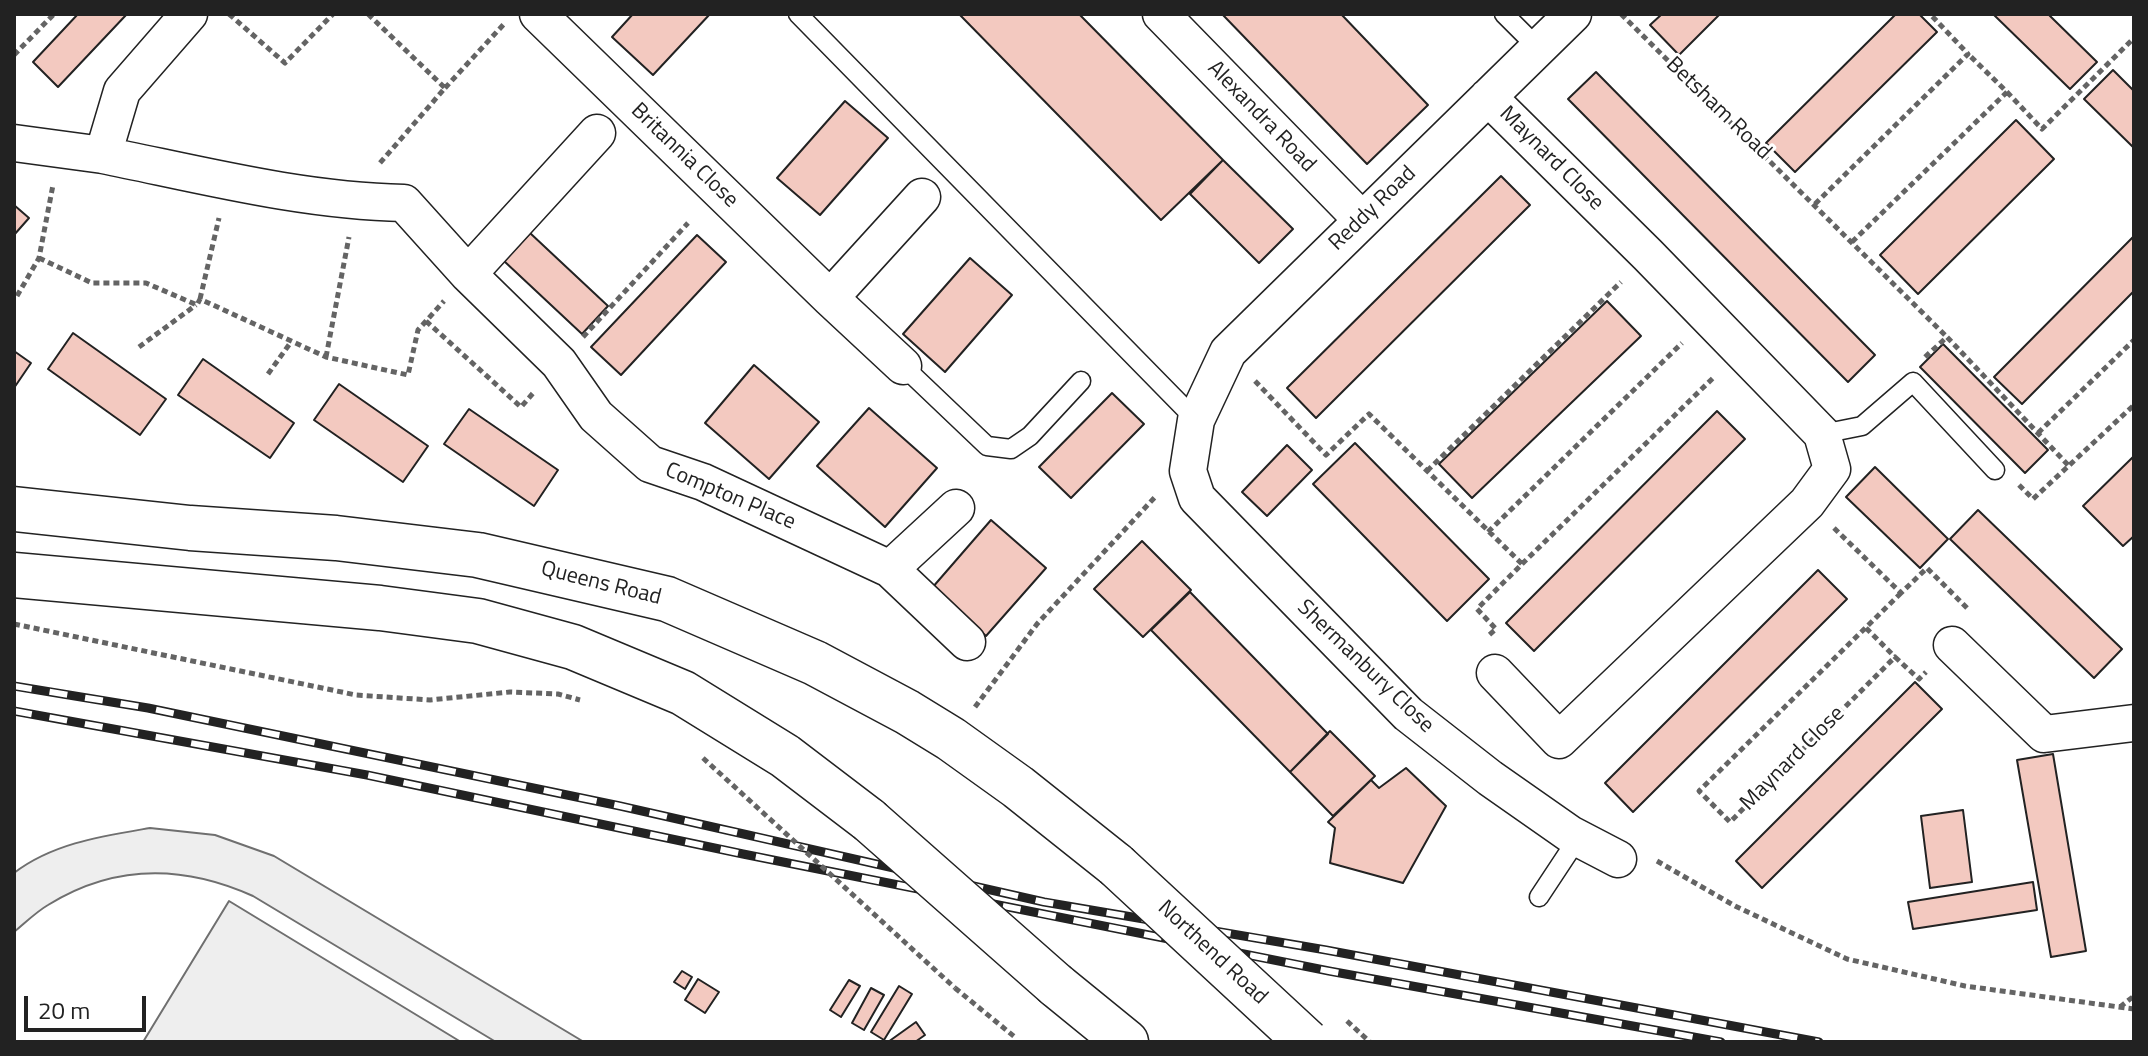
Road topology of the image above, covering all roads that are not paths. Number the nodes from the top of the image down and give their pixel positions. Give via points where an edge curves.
1 (189, 14) edge
2 (798, 14) edge
3 (1161, 14) edge
4 (1504, 14) edge
5 (1573, 14) edge
6 (522, 18) edge
7 (1538, 48) junction
8 (1488, 97) junction
9 (597, 133) dead end
10 (14, 143) edge
11 (103, 155) junction
12 (922, 197) dead end
13 (1362, 220) junction
14 (468, 274) junction
15 (830, 298) junction
16 (903, 366) joint
17 (1081, 381) dead end
18 (1196, 420) junction
19 (1822, 434) junction
20 (1995, 470) road end
21 (956, 508) dead end
22 (14, 509) edge
23 (890, 569) junction
24 (14, 575) edge
25 (967, 642) dead end
26 (1952, 645) road end
27 (1495, 673) road end
28 (2134, 723) edge
29 (1578, 838) junction
30 (1618, 859) road end
31 (1116, 865) joint
32 (1539, 897) dead end
33 (1126, 1042) edge
34 (1307, 1042) edge

1 - 11 street via 122,91
2 - 18 lane
3 - 13 street, Alexandra Road
4 - 7 lane
5 - 7 street, Reddy Road
6 - 15 street, Britannia Close
7 - 8 street, Reddy Road
8 - 13 street, Reddy Road
8 - 19 street, Maynard Close
9 - 14 street
10 - 11 street, Compton Place
11 - 14 street, Compton Place via 356,202 404,203
12 - 15 street
13 - 18 street, Reddy Road via 1228,352
14 - 23 street, Compton Place via 559,363 596,416 650,464 703,482
15 - 16 street, Britannia Close
16 - 17 lane via 987,446 1011,449
18 - 29 street, Shermanbury Close via 1188,471 1197,498 1408,714
19 - 20 lane via 1862,426 1913,382
19 - 27 street via 1832,469 1807,503 1559,740
21 - 23 street
22 - 31 main road, Queens Road via 478,555 667,599 815,663 951,739
23 - 25 street, Compton Place
24 - 33 main road, bridge via 478,621 573,647 683,693 785,756 869,820
26 - 28 street via 2044,734
29 - 30 street, Shermanbury Close
29 - 32 lane
31 - 34 main road, Northend Road, bridge

